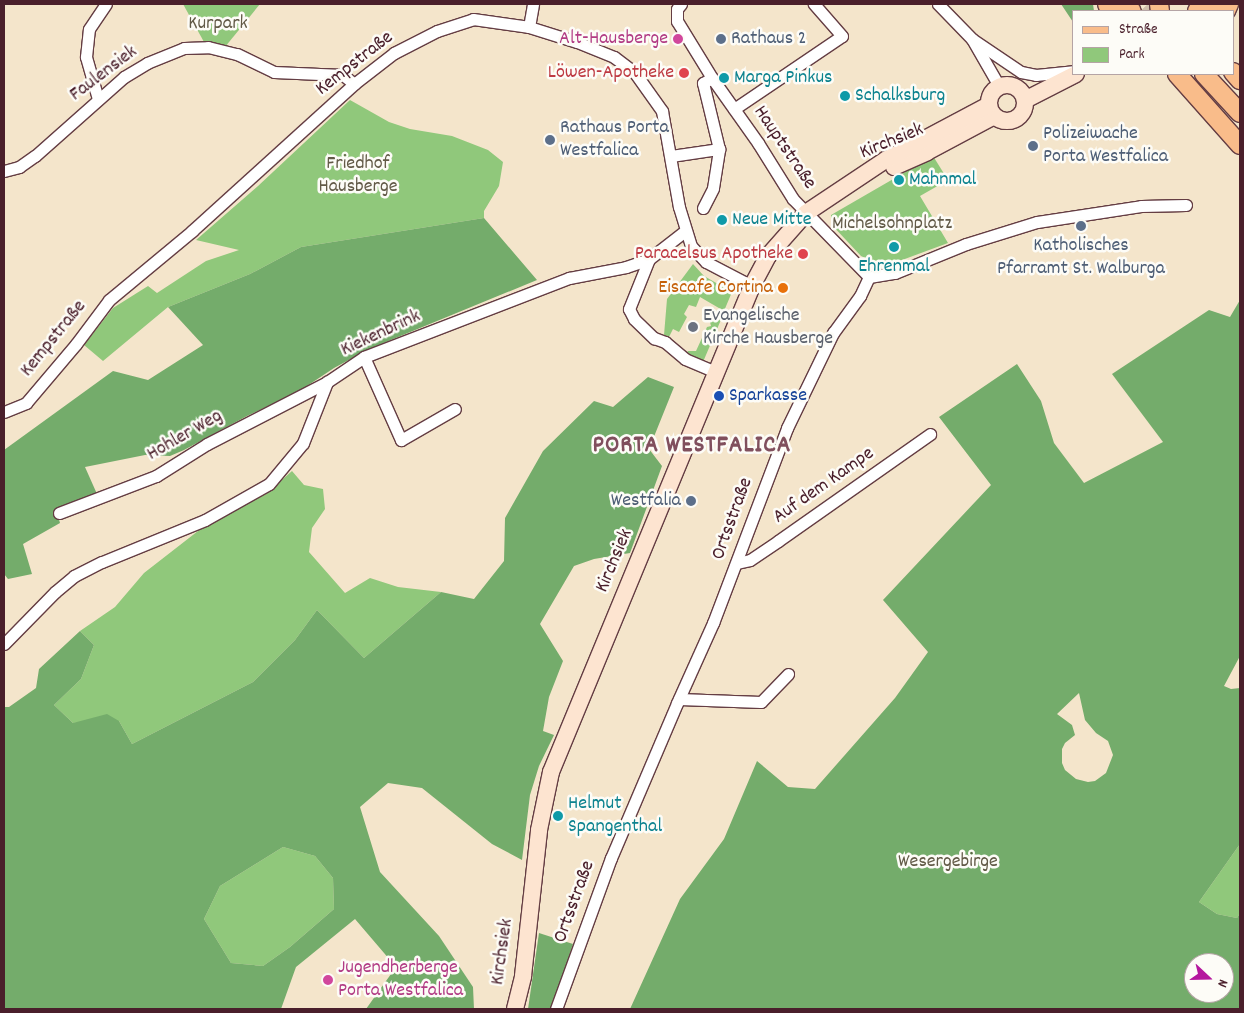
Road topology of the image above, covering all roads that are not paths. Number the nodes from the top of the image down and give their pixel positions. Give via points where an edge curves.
1 (106, 4) edge
2 (533, 4) edge
3 (681, 4) edge
4 (814, 4) edge
5 (938, 4) edge
6 (1212, 4) edge
7 (1199, 10) edge
8 (529, 28) junction
9 (972, 39) junction
10 (1072, 71) edge
11 (1074, 75) edge
12 (1176, 75) edge
13 (1205, 75) edge
14 (712, 78) junction
15 (354, 84) junction
16 (999, 86) junction
17 (98, 99) junction
18 (1025, 100) junction
19 (734, 109) junction
20 (991, 111) junction
21 (1240, 113) edge
22 (1240, 145) edge
23 (719, 149) junction
24 (671, 156) junction
25 (4, 171) edge
26 (1186, 205) dead end
27 (702, 208) dead end
28 (806, 213) junction
29 (685, 231) junction
30 (649, 259) junction
31 (869, 277) junction
32 (752, 286) junction
33 (364, 357) junction
34 (716, 372) junction
35 (327, 382) junction
36 (455, 409) dead end
37 (4, 412) edge
38 (930, 434) dead end
39 (59, 514) dead end
40 (737, 563) junction
41 (4, 644) edge
42 (788, 674) dead end
43 (679, 698) junction
44 (515, 1009) edge
45 (556, 1009) edge

1 - 17 street via 89,29 86,57
2 - 8 street
3 - 14 street, Hauptstraße via 677,9 677,21
4 - 19 street via 842,36
5 - 9 street
6 - 7 main road
8 - 15 street, Kempstraße via 472,19 437,31 394,53
8 - 24 street, Kempstraße via 577,42 614,58 635,73 662,111
9 - 10 street via 1021,72 1036,75
9 - 16 street
11 - 18 main road
12 - 22 main road
13 - 21 main road
14 - 19 street, Hauptstraße
14 - 23 street via 704,83
15 - 17 street, Faulensiek via 343,75 274,72 237,54 200,47 184,48 147,62
15 - 37 street, Kempstraße via 192,231 109,300 26,403
16 - 18 main road via 1015,86
16 - 20 main road via 991,94
17 - 25 street, Faulensiek via 35,156 19,167
18 - 20 main road via 1023,111 1014,119 1004,121
19 - 28 street, Hauptstraße via 793,199
20 - 28 main road, Kirchsiek via 887,159
23 - 24 street
23 - 27 street via 713,188
24 - 29 street, Kempstraße
26 - 31 street via 1141,206 1037,222 966,244 895,273
28 - 31 street, Hauptstraße
28 - 32 main road, Kirchsiek via 768,256
29 - 30 street, Kiekenbrink
29 - 32 street, Kempstraße via 691,246 706,262
30 - 33 street, Kiekenbrink via 569,278
30 - 34 street via 629,309 634,319 654,338 685,359
31 - 40 street, Ortsstraße via 860,296 833,333 787,428
32 - 34 main road, Kirchsiek
33 - 35 street, Kiekenbrink
33 - 36 street via 401,440
34 - 44 main road, Kirchsiek via 551,772 539,830 523,976
35 - 39 street, Hohler Weg via 207,444 156,476
35 - 41 street, Kiekenbrink via 303,443 269,484 205,520 74,576
38 - 40 street, Auf dem Kampe via 750,560
40 - 43 street, Ortsstraße
42 - 43 street via 762,702
43 - 45 street, Ortsstraße via 611,858

